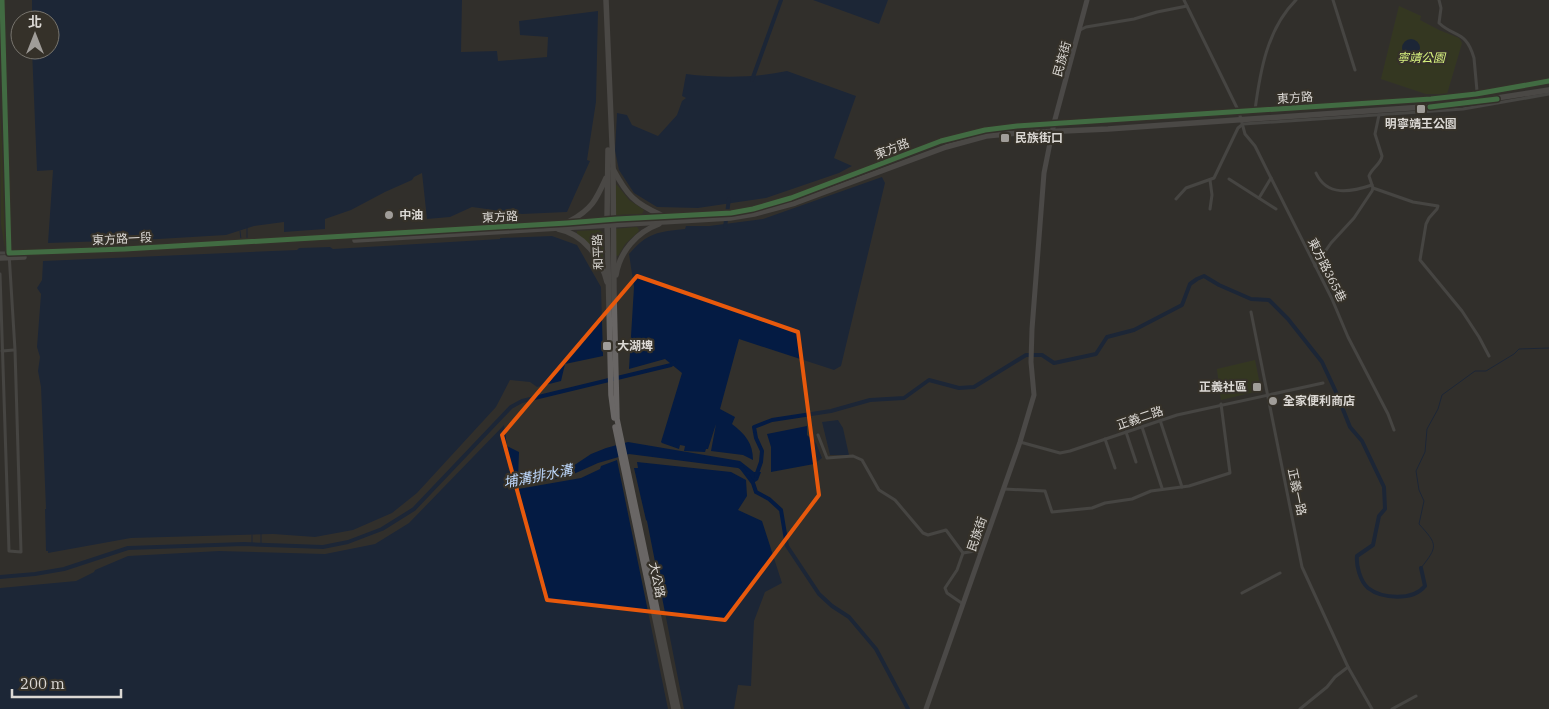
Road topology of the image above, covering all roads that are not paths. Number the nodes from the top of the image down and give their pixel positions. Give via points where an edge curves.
1 (2, 0) edge
2 (605, 0) edge
3 (1087, 0) edge
4 (1184, 0) edge
5 (1296, 0) edge
6 (1333, 0) edge
7 (1439, 0) edge
8 (1187, 6) junction
9 (1080, 30) junction
10 (1355, 70) dead end
11 (1549, 81) edge
12 (1549, 90) edge
13 (2, 92) edge
14 (1476, 94) junction
15 (1549, 94) edge
16 (1390, 102) junction
17 (1478, 102) junction
18 (1255, 110) junction
19 (1392, 110) junction
20 (1239, 112) junction
21 (1380, 115) junction
22 (1241, 122) junction
23 (1054, 123) junction
24 (1053, 132) junction
25 (612, 167) junction
26 (1316, 173) dead end
27 (608, 174) junction
28 (1271, 178) junction
29 (1229, 179) dead end
30 (1210, 180) junction
31 (1373, 187) junction
32 (1258, 198) junction
33 (1176, 199) dead end
34 (1210, 209) dead end
35 (1276, 209) dead end
36 (665, 219) junction
37 (610, 222) junction
38 (567, 223) junction
39 (551, 228) junction
40 (246, 244) junction
41 (0, 253) edge
42 (10, 255) junction
43 (0, 258) edge
44 (1315, 266) junction
45 (0, 274) edge
46 (612, 294) junction
47 (1251, 312) dead end
48 (14, 350) junction
49 (2, 351) junction
50 (1488, 356) dead end
51 (1323, 383) dead end
52 (1268, 395) junction
53 (1221, 404) junction
54 (1160, 420) junction
55 (1142, 427) junction
56 (1394, 430) dead end
57 (1126, 432) junction
58 (818, 435) dead end
59 (1105, 439) junction
60 (1020, 442) junction
61 (623, 456) junction
62 (1136, 462) dead end
63 (1115, 468) dead end
64 (1182, 486) junction
65 (1162, 488) junction
66 (1003, 489) junction
67 (963, 553) junction
68 (981, 553) junction
69 (1280, 573) dead end
70 (1242, 593) dead end
71 (963, 605) junction
72 (1348, 667) junction
73 (1416, 696) dead end
74 (1399, 707) edge
75 (674, 709) edge
76 (678, 709) edge
77 (926, 709) edge
78 (1300, 709) edge
79 (1372, 709) edge
80 (1392, 709) edge

1 - 13 main road
2 - 25 main road, 和平路
2 - 27 main road, 和平路
3 - 9 street, 民族街
4 - 8 street, 東方路365巷
5 - 18 street via 1282,18 1264,56
6 - 10 street
7 - 14 street via 1439,23 1465,38 1472,51
8 - 9 street
8 - 20 street, 東方路365巷
9 - 23 street, 民族街
11 - 14 main road, 東方路
12 - 17 main road, 東方路
13 - 42 main road
14 - 16 main road, 東方路
14 - 17 street
15 - 21 street via 1463,109
16 - 18 main road, 東方路
16 - 19 street
17 - 19 main road, 東方路
18 - 20 main road, 東方路
19 - 22 main road, 東方路
20 - 22 street, 東方路365巷
20 - 23 main road, 東方路
21 - 22 street
21 - 31 street via 1375,134 1382,159 1368,176
22 - 24 main road, 東方路
22 - 28 street, 東方路365巷
22 - 30 street via 1218,174
23 - 24 street, 民族街
23 - 36 main road, 東方路 via 985,130 941,141 791,198 753,209
24 - 36 main road, 東方路 via 999,134 962,142 795,203 754,214 730,218
24 - 60 street, 民族街 via 1044,173 1032,345 1034,395
25 - 36 main road via 630,198
25 - 37 main road, 和平路
26 - 31 street via 1324,186 1333,190
27 - 37 main road, 和平路
27 - 38 main road via 593,204
28 - 32 street
28 - 44 street, 東方路365巷
29 - 32 street
30 - 33 street via 1186,188
30 - 34 street
31 - 44 street via 1354,218
31 - 50 street via 1413,202 1438,206 1428,218 1420,260 1462,311
32 - 35 street
36 - 37 main road, 東方路
36 - 46 main road via 643,232 626,249 616,272
37 - 38 main road, 東方路
37 - 39 main road, 東方路
37 - 46 main road, 和平路
38 - 40 main road, 東方路
39 - 40 main road, 東方路
39 - 46 main road via 574,236 593,252
40 - 42 main road, 東方路一段
41 - 42 street, 東方路一段
42 - 43 main road, 東方路一段
42 - 48 street
44 - 56 street, 東方路365巷
45 - 49 street
46 - 61 main road, 和平路 via 613,379
47 - 52 street, 正義一路
48 - 49 street
48 - 49 street via 21,552 9,551
51 - 52 street, 正義二路
52 - 53 street, 正義二路
52 - 72 street, 正義一路 via 1302,567
53 - 54 street, 正義二路
53 - 64 street via 1230,473
54 - 55 street, 正義二路
54 - 64 street
55 - 57 street, 正義二路
55 - 65 street
57 - 59 street, 正義二路
57 - 62 street
58 - 67 street via 827,458 853,456 862,460 879,490 895,500 918,529 928,535 946,530
59 - 60 street, 正義二路 via 1060,453
59 - 63 street
60 - 66 street, 民族街
61 - 75 main road, 大公路
61 - 76 main road, 大公路
64 - 65 street
65 - 66 street via 1132,499 1059,512 1052,512 1045,492
66 - 68 street, 民族街
67 - 68 street
67 - 71 street via 945,588
68 - 71 street, 民族街
69 - 70 street
71 - 77 street, 民族街
72 - 78 street
72 - 79 street, 正義一路
73 - 74 street
74 - 80 street

